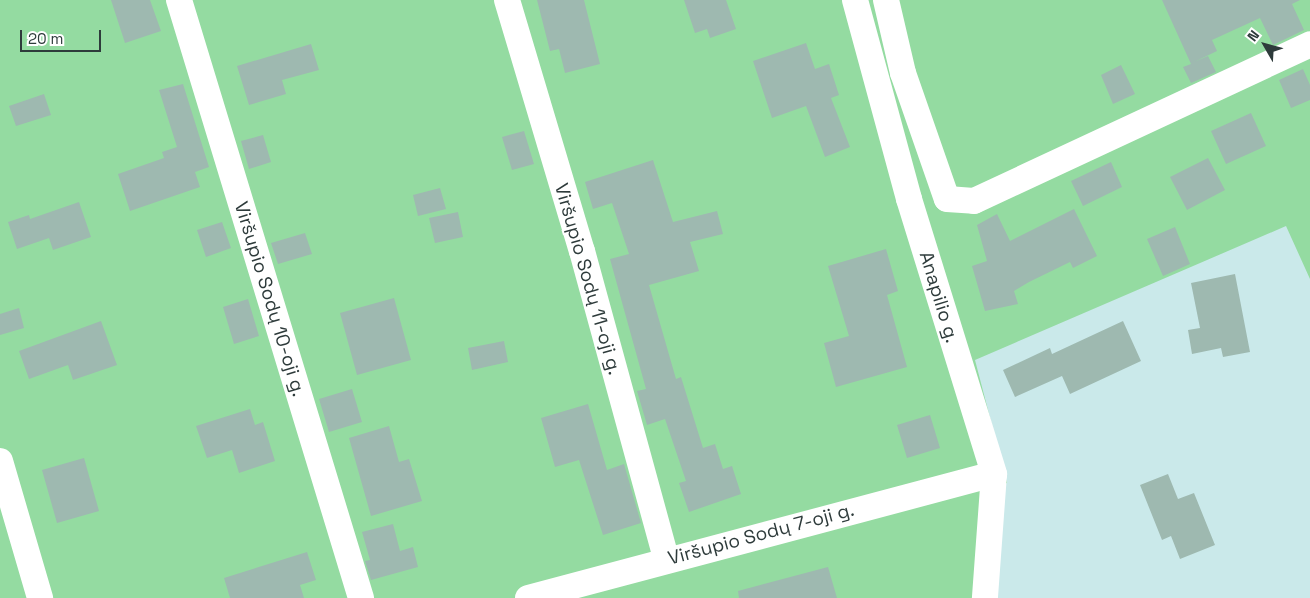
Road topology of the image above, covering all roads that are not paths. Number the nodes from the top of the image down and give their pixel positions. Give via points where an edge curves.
1 (179, 0) edge
2 (507, 0) edge
3 (855, 0) edge
4 (886, 0) edge
5 (1310, 44) edge
6 (0, 461) edge
7 (994, 474) junction
8 (666, 559) junction
9 (40, 598) edge
10 (361, 598) edge
11 (528, 598) edge
12 (985, 598) edge

1 - 10 street, Viršupio Sodų 10-oji g.
2 - 8 street, Viršupio Sodų 11-oji g. via 584,261
3 - 7 street, Anapilio g. via 909,199
4 - 5 street via 903,73 947,199 974,201
6 - 9 street
7 - 8 street, Viršupio Sodų 7-oji g.
7 - 12 street, Anapilio g.
8 - 11 street, Viršupio Sodų 7-oji g.

